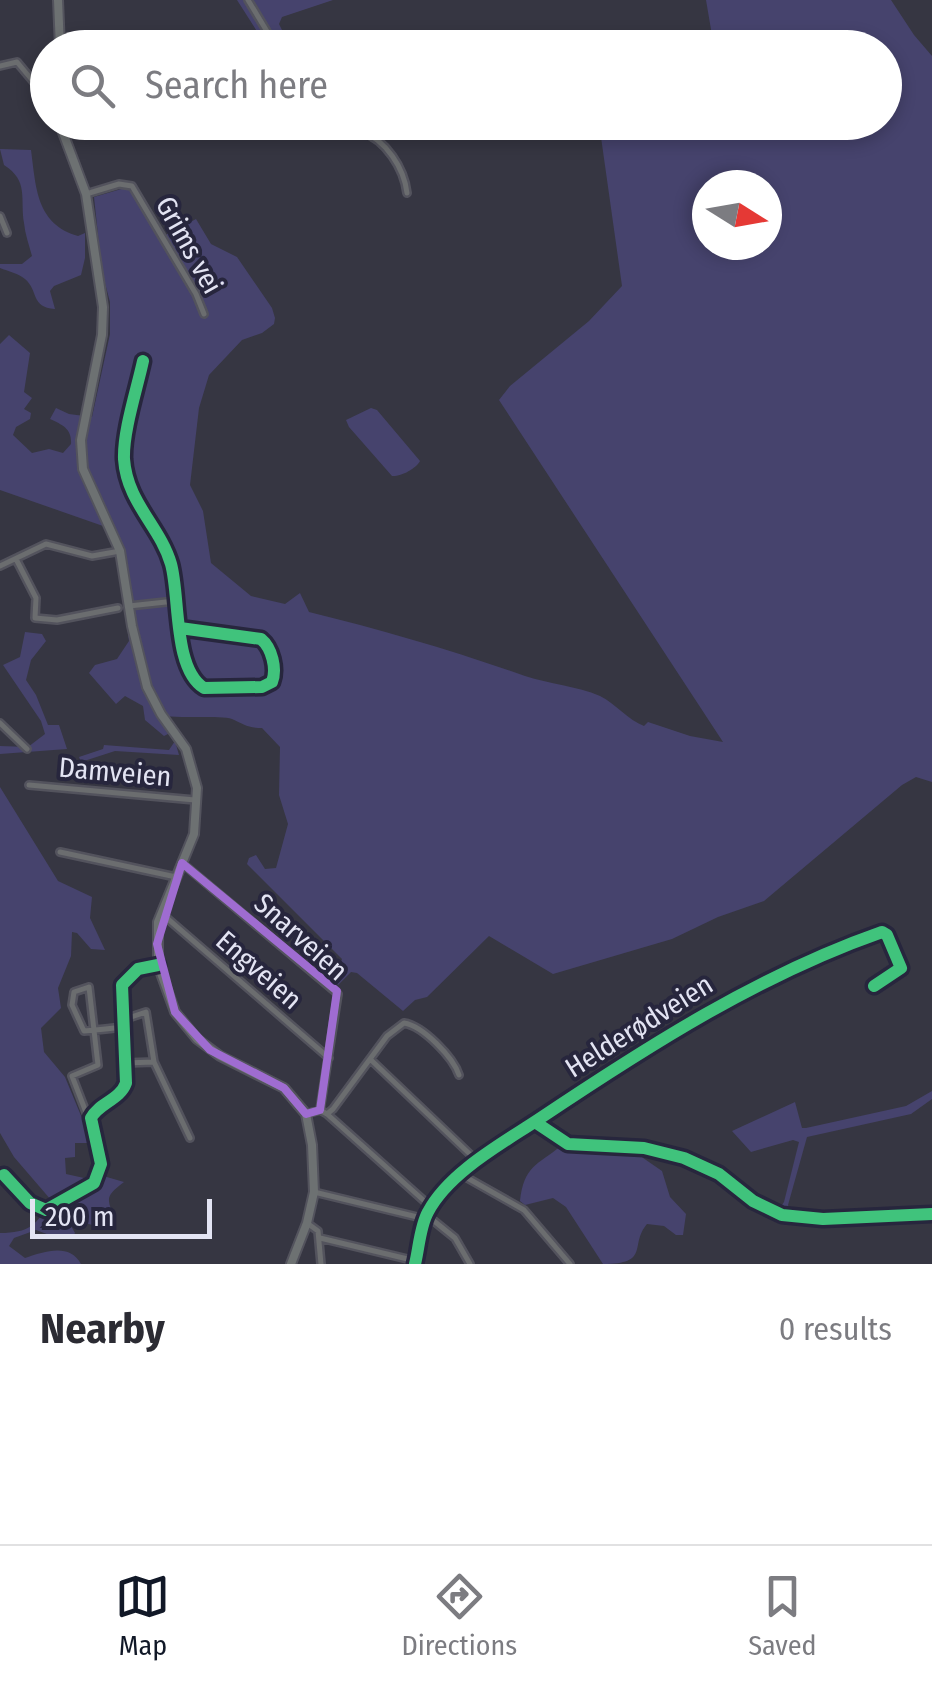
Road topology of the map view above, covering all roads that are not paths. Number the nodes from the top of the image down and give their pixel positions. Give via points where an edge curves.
1 (58, 0) edge
2 (248, 0) edge
3 (59, 30) edge
4 (266, 30) edge
5 (0, 66) edge
6 (30, 78) edge
7 (66, 140) edge
8 (376, 140) edge
9 (407, 193) dead end
10 (86, 194) junction
11 (0, 216) edge
12 (6, 233) dead end
13 (204, 314) dead end
14 (143, 360) dead end
15 (120, 551) junction
16 (16, 558) junction
17 (0, 566) edge
18 (176, 601) junction
19 (129, 606) junction
20 (118, 608) dead end
21 (180, 628) junction
22 (0, 723) edge
23 (27, 749) dead end
24 (30, 785) dead end
25 (198, 800) junction
26 (60, 852) dead end
27 (182, 863) junction
28 (176, 877) junction
29 (161, 912) junction
30 (158, 965) junction
31 (874, 986) dead end
32 (122, 1023) junction
33 (92, 1030) junction
34 (330, 1058) junction
35 (370, 1059) junction
36 (154, 1062) junction
37 (124, 1063) junction
38 (459, 1075) dead end
39 (323, 1112) junction
40 (306, 1114) junction
41 (535, 1122) junction
42 (90, 1123) junction
43 (190, 1138) dead end
44 (477, 1161) junction
45 (4, 1175) dead end
46 (461, 1175) junction
47 (314, 1192) junction
48 (431, 1207) junction
49 (932, 1214) edge
50 (426, 1218) junction
51 (307, 1223) junction
52 (320, 1238) junction
53 (416, 1262) edge
54 (291, 1264) edge
55 (320, 1264) edge
56 (470, 1264) edge
57 (570, 1264) edge

1 - 3 main road
2 - 4 street
5 - 6 street via 17,62
7 - 10 main road
8 - 9 street via 400,168
10 - 13 street, Grims vei via 132,186
10 - 15 main road via 103,323 80,450 90,490
11 - 12 street
14 - 18 street via 124,461 138,506 170,558
15 - 16 street via 99,557 46,544
15 - 19 main road
16 - 17 street
16 - 20 street via 36,598 36,618
18 - 19 street
18 - 21 street
19 - 25 main road via 147,688 190,758
21 - 21 street via 264,640 275,671 272,682 200,686
22 - 23 street
24 - 25 street, Damveien
25 - 27 main road
26 - 28 street
27 - 28 main road
27 - 34 street, Snarveien via 337,991
28 - 29 main road
29 - 30 main road
29 - 34 street, Engveien
30 - 32 street via 125,978
30 - 40 main road via 175,1012 197,1040 284,1088
31 - 41 street, Helderødveien via 901,968 882,932 736,996
32 - 33 street
32 - 36 street via 146,1012
32 - 37 street
33 - 33 street via 82,1030 74,1011 78,988 88,987
33 - 42 street via 98,1066 72,1076
34 - 39 street, Snarveien
35 - 38 street via 392,1031 409,1023
35 - 39 street
35 - 44 street
36 - 37 street
36 - 43 street
37 - 42 street via 124,1089
39 - 40 street
39 - 48 street
40 - 47 main road
41 - 44 street, Helderødveien
41 - 49 street via 568,1144 644,1148 698,1164 782,1215
42 - 45 street via 100,1170 94,1183 54,1208 36,1208
44 - 46 street, Helderødveien
46 - 48 street, Helderødveien
46 - 57 street via 524,1210
47 - 50 street
47 - 51 main road
48 - 50 street, Helderødveien
50 - 53 street, Helderødveien
50 - 56 street via 452,1234
51 - 52 street
51 - 54 main road
52 - 53 street
52 - 55 street

